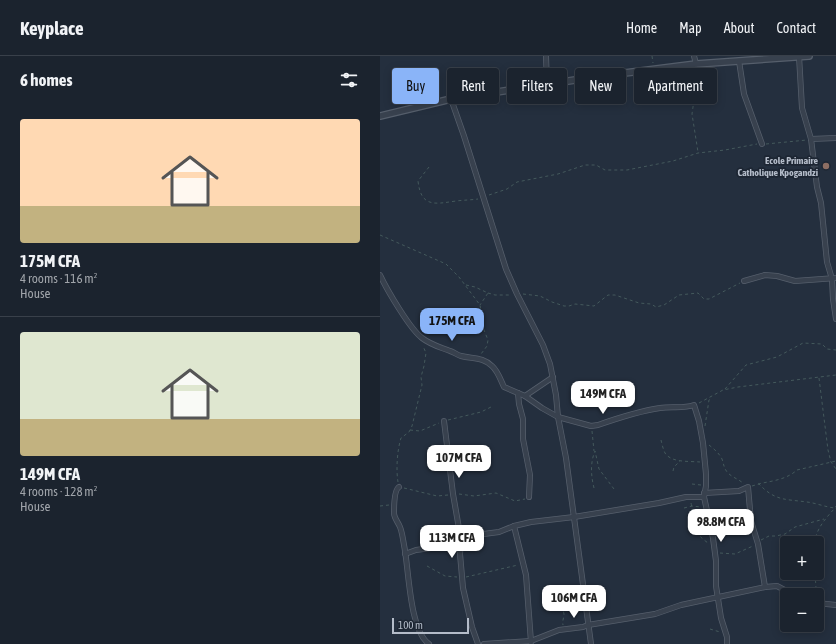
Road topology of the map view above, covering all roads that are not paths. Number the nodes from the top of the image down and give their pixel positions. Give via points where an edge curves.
1 (546, 56) edge
2 (694, 56) edge
3 (798, 56) edge
4 (809, 56) edge
5 (750, 58) edge
6 (739, 61) junction
7 (696, 64) junction
8 (546, 68) edge
9 (567, 81) edge
10 (447, 100) edge
11 (453, 104) edge
12 (380, 116) edge
13 (836, 138) edge
14 (811, 139) junction
15 (762, 144) road end
16 (380, 275) edge
17 (834, 279) edge
18 (744, 281) road end
19 (836, 319) edge
20 (553, 377) junction
21 (518, 393) junction
22 (525, 396) junction
23 (558, 417) junction
24 (444, 421) road end
25 (399, 487) road end
26 (704, 495) junction
27 (529, 497) road end
28 (574, 517) junction
29 (514, 526) junction
30 (461, 540) junction
31 (406, 554) junction
32 (765, 587) junction
33 (781, 588) edge
34 (718, 597) junction
35 (824, 604) edge
36 (836, 605) edge
37 (588, 625) junction
38 (531, 642) edge
39 (430, 644) edge
40 (478, 644) edge
41 (484, 644) edge
42 (504, 644) edge
43 (591, 644) edge
44 (727, 644) edge

1 - 8 street
2 - 7 street
3 - 4 street
3 - 5 street
3 - 14 street via 802,108
5 - 6 street
6 - 7 street
6 - 15 street via 744,94
7 - 9 street
10 - 12 street
11 - 20 street via 506,269 543,345
13 - 14 street
14 - 17 street via 827,262
16 - 21 street via 386,288 421,337 460,356 487,362 494,367 504,387
17 - 18 street via 795,281 765,275
17 - 19 street
20 - 22 street
20 - 23 street
21 - 22 street
21 - 27 street via 530,475
22 - 23 street
23 - 26 street via 592,426 662,407 694,405 703,443 706,486
23 - 28 street
24 - 30 street
25 - 31 street via 396,489 394,514 400,527
26 - 28 street
26 - 32 street via 739,491 748,487 751,521 758,544
26 - 34 street via 716,561
28 - 29 street
28 - 37 street
29 - 30 street
29 - 38 street via 526,575
30 - 31 street
30 - 40 street via 463,588
31 - 39 street via 415,617 423,637
32 - 33 street
32 - 34 street
34 - 37 street via 654,614
34 - 44 street
35 - 36 street
37 - 38 street via 564,629
37 - 43 street
38 - 42 street
41 - 42 street

